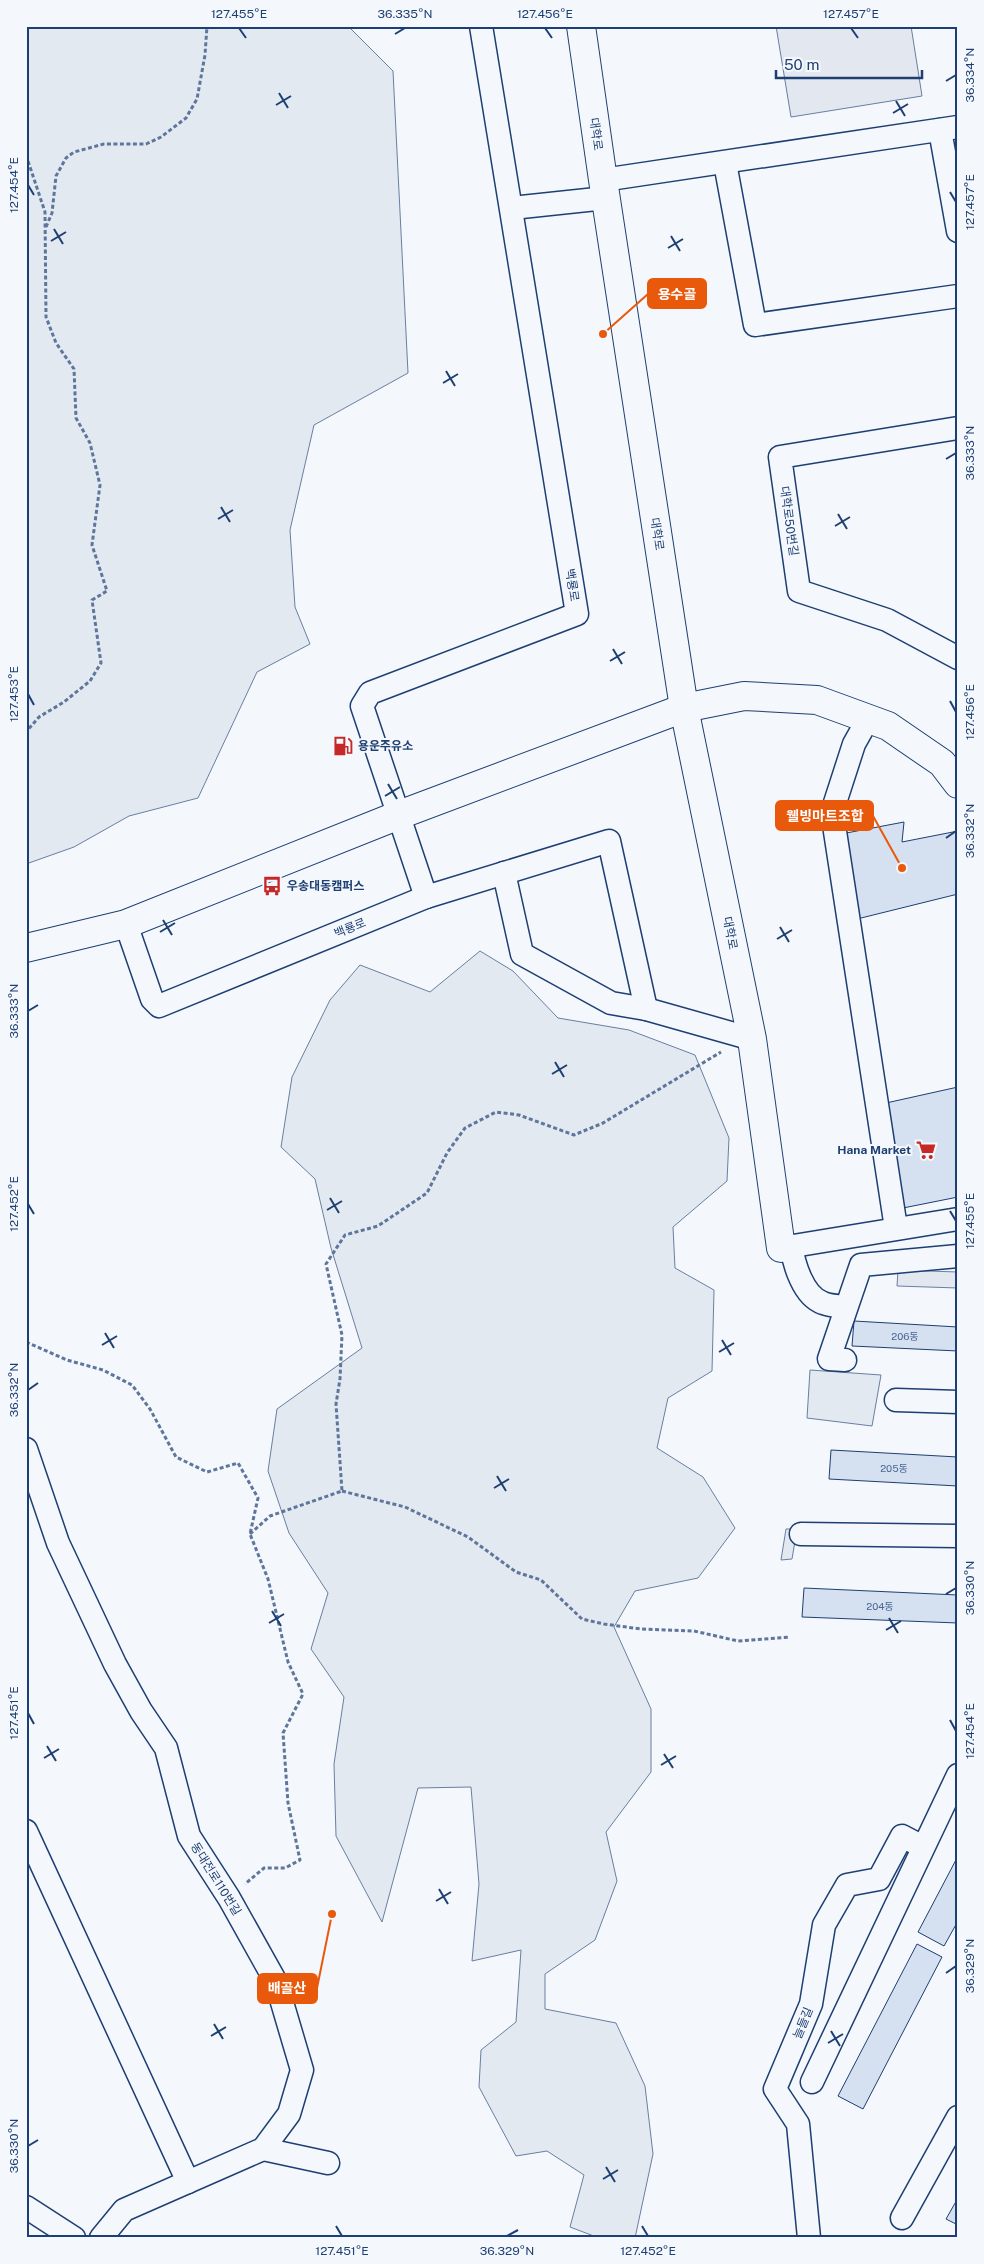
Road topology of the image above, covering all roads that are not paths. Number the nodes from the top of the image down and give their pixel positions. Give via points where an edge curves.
1 (481, 26) edge
2 (581, 26) edge
3 (949, 129) edge
4 (725, 163) junction
5 (604, 189) junction
6 (512, 208) junction
7 (958, 231) edge
8 (958, 296) edge
9 (958, 428) edge
10 (958, 658) edge
11 (684, 708) junction
12 (868, 719) junction
13 (958, 784) edge
14 (400, 815) junction
15 (504, 873) junction
16 (426, 897) junction
17 (126, 924) junction
18 (26, 948) edge
19 (646, 1009) junction
20 (745, 1037) junction
21 (958, 1219) edge
22 (896, 1228) junction
23 (786, 1247) junction
24 (958, 1256) edge
25 (846, 1307) junction
26 (845, 1360) dead end
27 (896, 1400) dead end
28 (958, 1402) edge
29 (26, 1449) edge
30 (801, 1534) dead end
31 (958, 1536) edge
32 (958, 1775) edge
33 (26, 1831) edge
34 (924, 1847) junction
35 (812, 2082) dead end
36 (958, 2117) edge
37 (263, 2149) junction
38 (328, 2163) dead end
39 (188, 2182) junction
40 (26, 2207) edge
41 (902, 2218) dead end
42 (74, 2238) edge
43 (101, 2238) edge
44 (808, 2238) edge

1 - 6 street
2 - 5 main road, 대학로
3 - 4 street
3 - 7 street
4 - 5 street
4 - 8 street via 755,325
5 - 6 street
5 - 11 main road, 대학로
6 - 14 street, 백룡로 via 577,614 370,693 362,706
9 - 10 street, 대학로50번길 via 780,457 799,591 887,620
11 - 12 main road via 744,696 817,700
11 - 14 main road
11 - 20 main road, 대학로
12 - 13 main road via 888,726 942,763
12 - 22 street via 854,744 832,812
14 - 16 street
14 - 17 main road
15 - 16 street, 백룡로
15 - 19 street via 522,954 611,1003
15 - 19 street, 백룡로 via 610,841
16 - 17 street, 백룡로 via 159,1006 152,1000
17 - 18 main road
19 - 20 street
20 - 23 main road, 대학로
21 - 22 street
22 - 23 street
23 - 25 street via 803,1285 821,1303
24 - 25 street via 861,1265
25 - 26 street via 829,1359
27 - 28 street
29 - 37 street, 동대전로110번길 via 62,1552 115,1664 166,1748 189,1836 229,1898 276,1982 302,2070 289,2114
30 - 31 street
32 - 34 street
33 - 39 street
34 - 35 street
34 - 44 street, 늘들길 via 902,1836 880,1879 847,1885 824,1925 811,2004 775,2089 798,2124
36 - 41 street
37 - 38 street
37 - 39 street, 동대전로110번길
39 - 43 street, 동대전로110번길 via 124,2210
40 - 42 street

